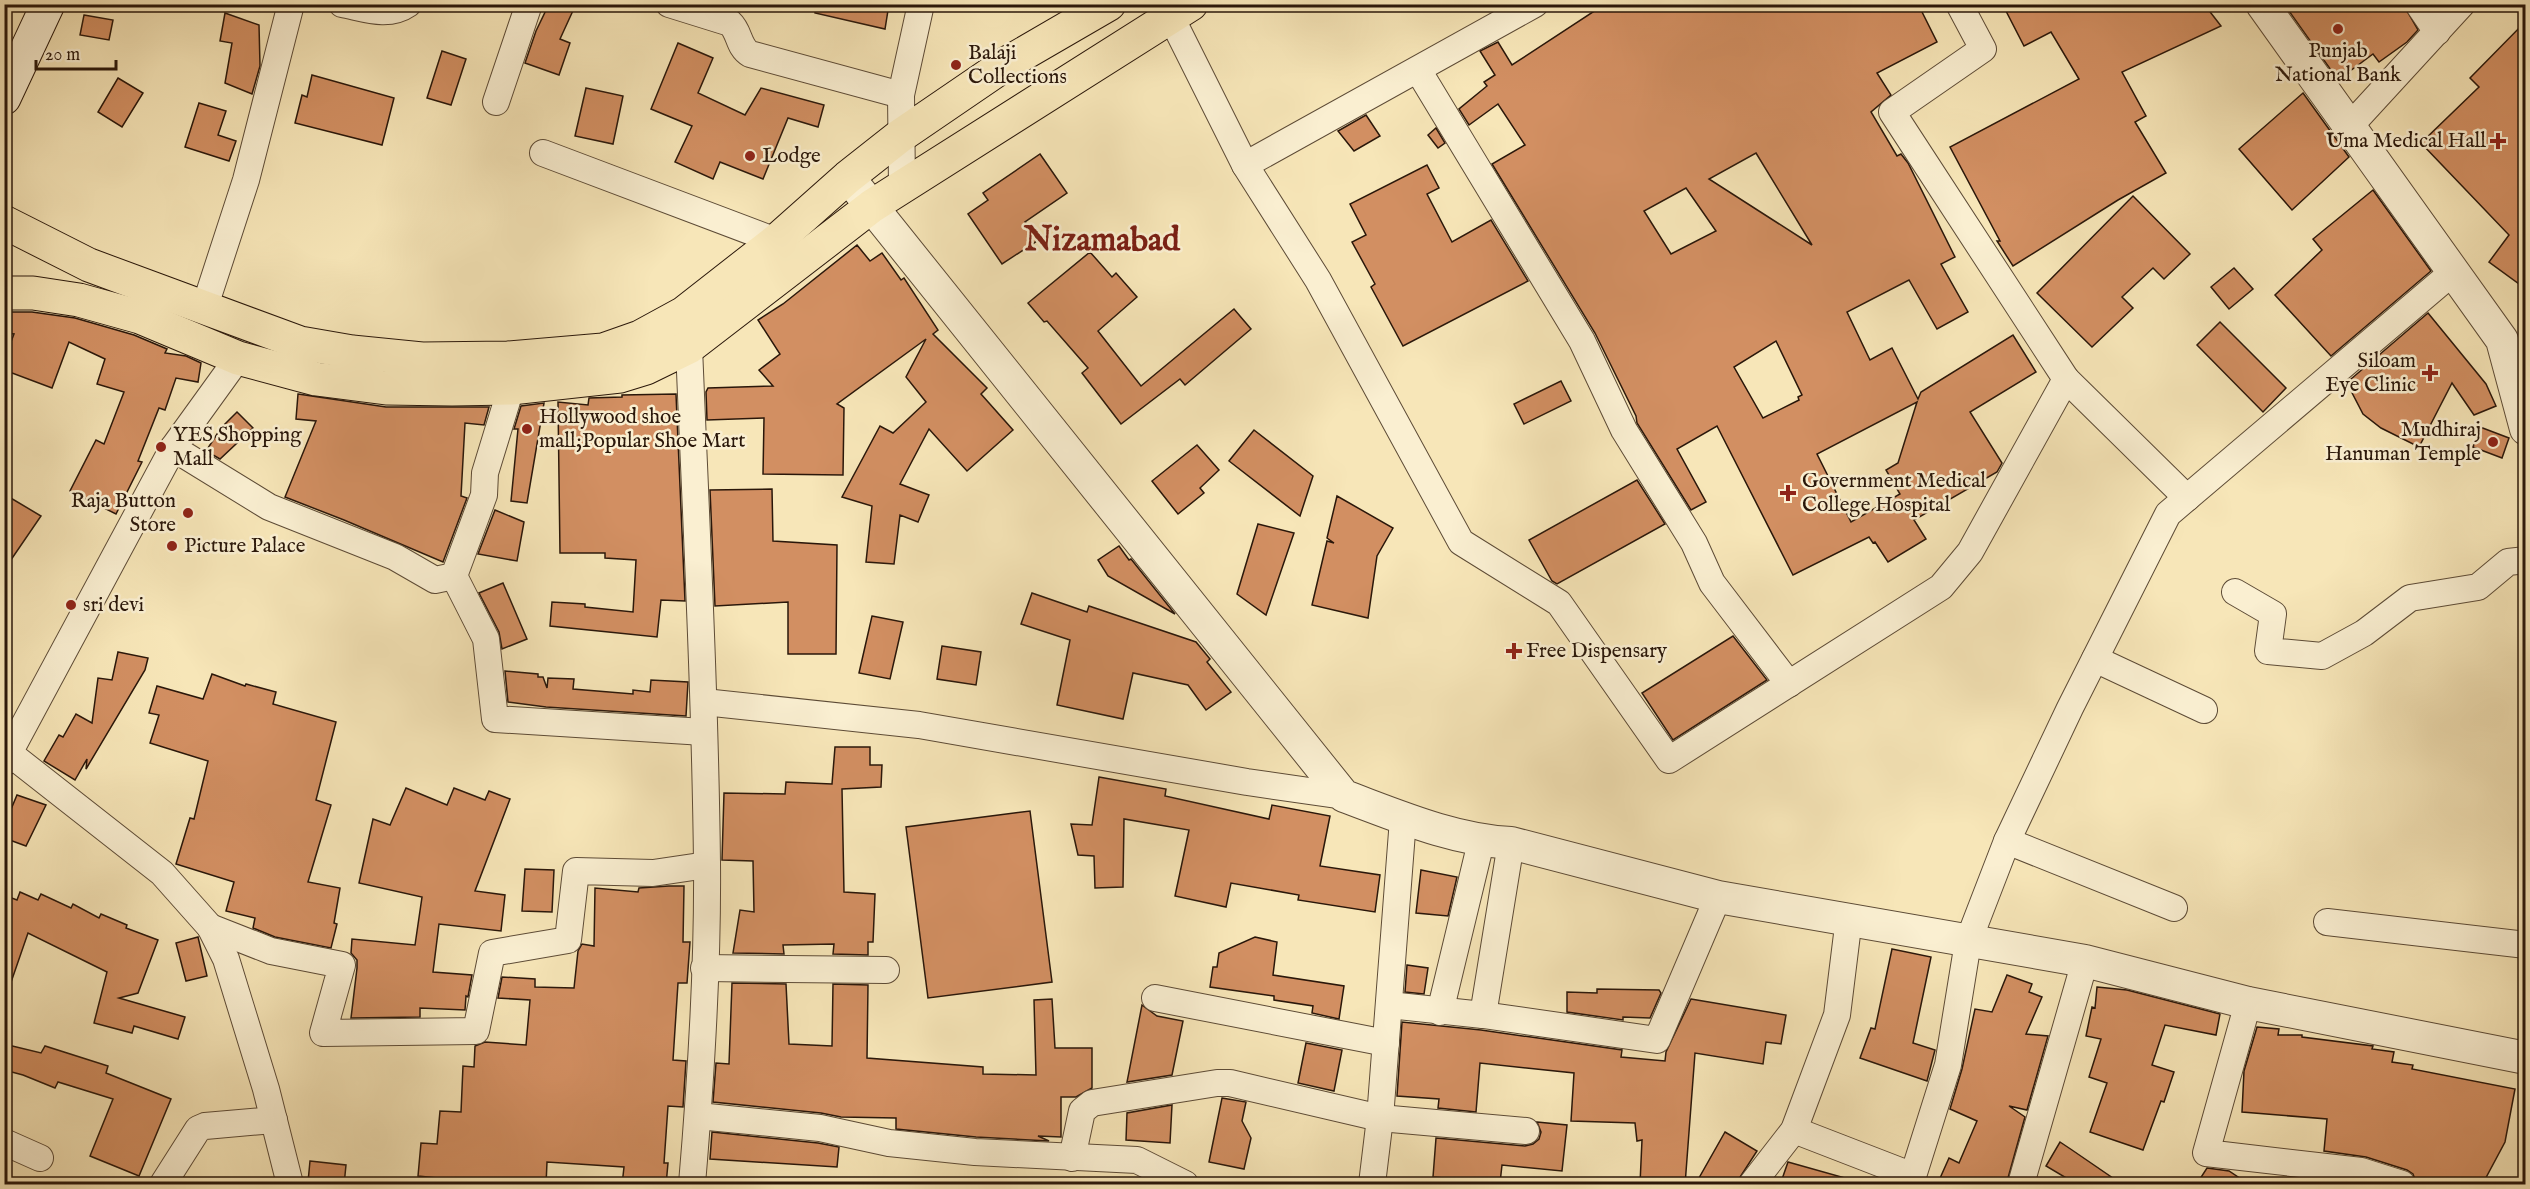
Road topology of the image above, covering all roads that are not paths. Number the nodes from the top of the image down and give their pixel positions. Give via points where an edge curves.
1 (48, 4) edge
2 (291, 4) edge
3 (342, 4) edge
4 (408, 4) edge
5 (529, 4) edge
6 (669, 4) edge
7 (921, 4) edge
8 (1109, 4) edge
9 (1535, 4) edge
10 (1959, 4) edge
11 (2262, 4) edge
12 (2418, 4) edge
13 (2462, 4) edge
14 (1181, 11) edge
15 (2437, 32) junction
16 (1418, 70) junction
17 (901, 95) junction
18 (4, 98) edge
19 (496, 102) dead end
20 (2349, 127) junction
21 (900, 136) junction
22 (543, 153) dead end
23 (1245, 165) junction
24 (848, 177) junction
25 (902, 187) junction
26 (872, 206) junction
27 (4, 222) edge
28 (776, 241) junction
29 (2453, 272) junction
30 (4, 293) edge
31 (204, 309) junction
32 (2514, 345) edge
33 (688, 347) junction
34 (238, 358) junction
35 (2066, 379) junction
36 (511, 388) junction
37 (2526, 429) edge
38 (172, 448) junction
39 (2187, 498) junction
40 (2526, 560) edge
41 (454, 576) junction
42 (2235, 592) dead end
43 (2095, 659) junction
44 (1790, 684) junction
45 (704, 702) junction
46 (2204, 710) dead end
47 (704, 732) junction
48 (6, 756) edge
49 (1344, 796) junction
50 (1403, 819) junction
51 (2007, 841) junction
52 (1496, 843) junction
53 (707, 865) junction
54 (1718, 897) junction
55 (2174, 908) dead end
56 (1849, 918) junction
57 (2327, 922) dead end
58 (210, 927) junction
59 (1968, 942) junction
60 (2526, 945) edge
61 (2085, 961) junction
62 (704, 968) junction
63 (886, 970) dead end
64 (1155, 998) dead end
65 (2248, 1003) junction
66 (1389, 1005) junction
67 (1440, 1012) junction
68 (1483, 1015) junction
69 (1386, 1042) junction
70 (2526, 1058) edge
71 (698, 1116) junction
72 (1380, 1118) junction
73 (274, 1120) junction
74 (1794, 1130) junction
75 (1526, 1131) dead end
76 (4, 1142) edge
77 (40, 1158) dead end
78 (1072, 1158) junction
79 (163, 1185) edge
80 (290, 1185) edge
81 (692, 1185) edge
82 (1185, 1185) edge
83 (1372, 1185) edge
84 (1752, 1185) edge
85 (2021, 1185) edge
86 (2402, 1185) edge

1 - 18 main road
2 - 31 street via 246,180
3 - 4 street via 387,12
5 - 19 street
6 - 17 street via 730,23 741,46 750,54
7 - 17 street
8 - 21 highway via 1004,65
9 - 16 street
10 - 35 street via 1983,49 1892,112
11 - 20 street
12 - 15 street
13 - 15 street
14 - 23 street
14 - 25 highway
15 - 20 street
16 - 23 street
16 - 44 street via 1582,342 1624,430 1694,543 1712,583
17 - 21 street
20 - 29 street
21 - 24 highway
21 - 25 street
22 - 28 street
23 - 44 street via 1318,280 1461,542 1559,603 1669,760
24 - 26 street
24 - 28 highway
25 - 26 highway
26 - 33 highway
26 - 49 street
27 - 31 highway via 89,265
28 - 31 highway via 684,313 640,337 603,350 508,358 422,359 300,343
29 - 32 street
29 - 39 street
30 - 34 highway via 79,300 140,317
32 - 37 street
33 - 36 highway via 620,376
33 - 45 street
34 - 36 highway via 316,380 386,388
34 - 38 street
35 - 39 street
35 - 44 street via 1970,552 1941,587
36 - 41 street via 485,473 484,495
38 - 41 street via 268,507 395,557 435,580
38 - 48 street
39 - 43 street via 2168,514
40 - 42 street via 2508,562 2478,587 2410,597 2364,633 2322,656 2268,651 2273,614
41 - 47 street via 486,639 495,718
43 - 46 street
43 - 51 street
45 - 47 street
45 - 49 street via 919,726
47 - 53 street
48 - 58 street via 162,873
49 - 50 street
50 - 52 street
50 - 66 street
51 - 55 street
51 - 59 street
52 - 54 street
52 - 67 street
52 - 68 street
53 - 58 street via 653,873 576,871 568,940 492,953 476,1031 323,1033 342,965 271,951
53 - 62 street
54 - 56 street
54 - 68 street via 1657,1040
56 - 59 street
56 - 74 street via 1837,1015
57 - 60 street
58 - 73 street via 226,959
59 - 61 street
59 - 74 street via 1948,1065 1913,1176
61 - 65 street
61 - 85 street
62 - 63 street
62 - 71 street
64 - 69 street
65 - 70 street
65 - 86 street via 2206,1153 2361,1171
66 - 67 street
66 - 69 street
67 - 68 street
69 - 72 street
71 - 78 street via 820,1128 889,1143
71 - 81 street
72 - 75 street
72 - 78 street via 1217,1083 1092,1103 1083,1111
72 - 83 street
73 - 79 street via 198,1129
73 - 80 street
74 - 84 street
76 - 77 street
78 - 82 street via 1137,1160

